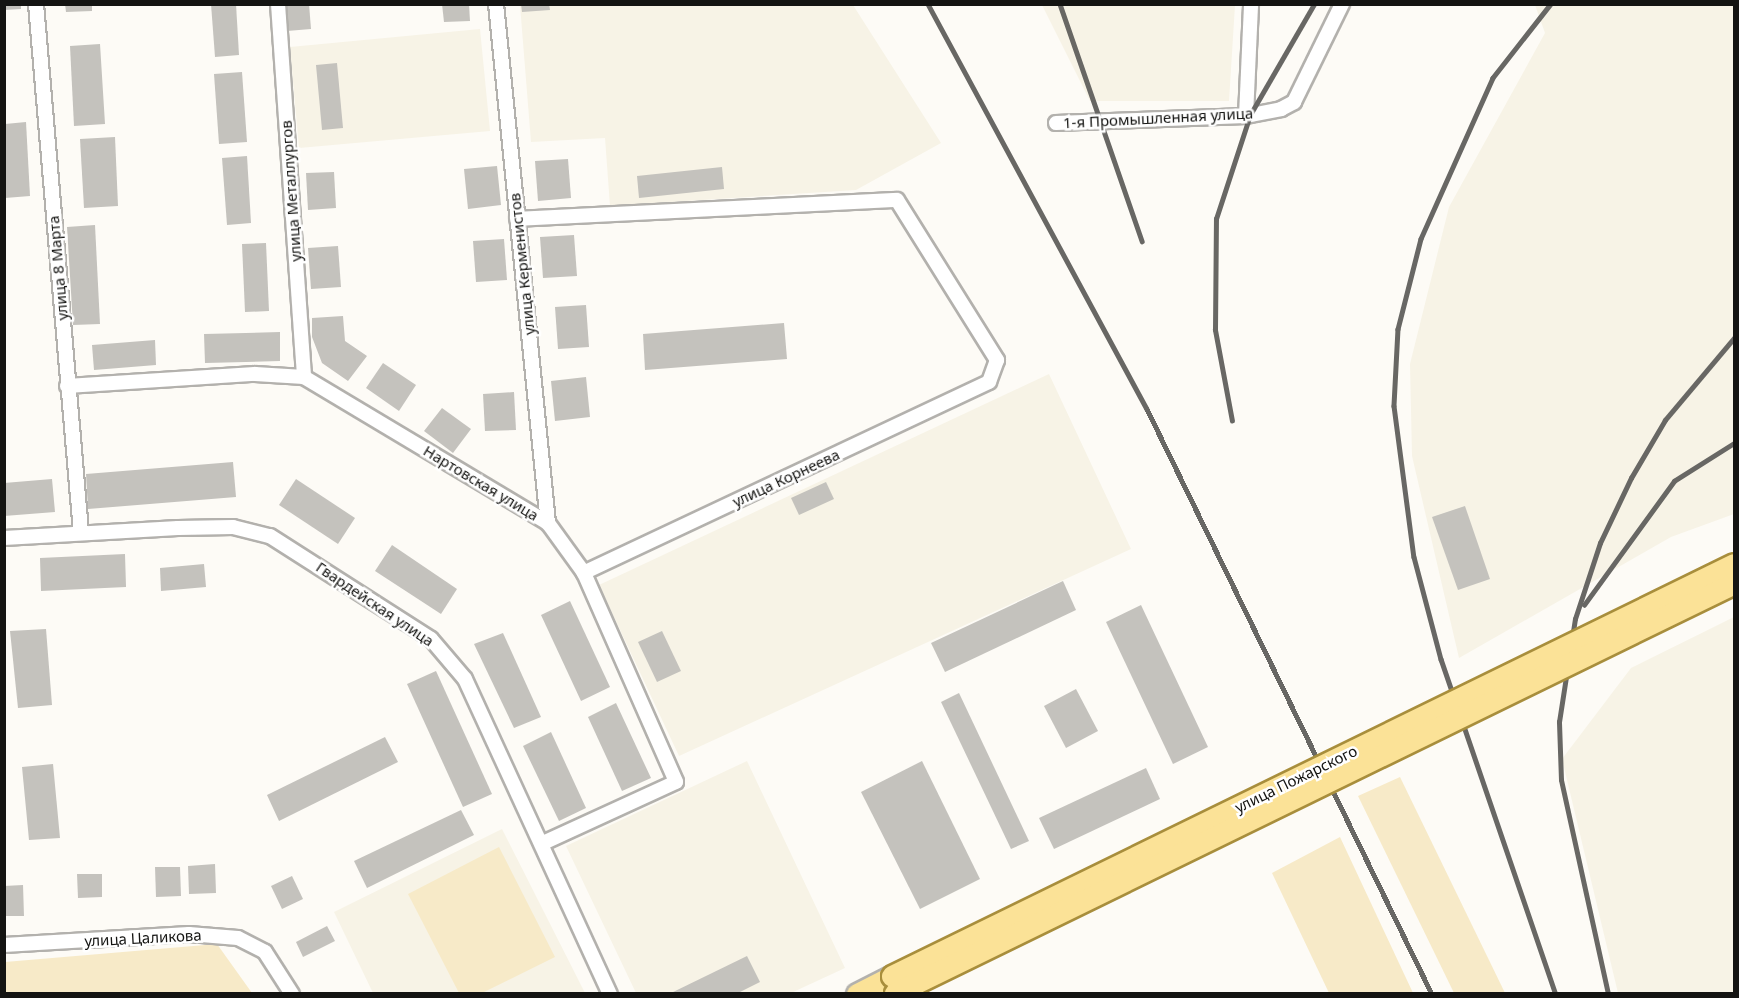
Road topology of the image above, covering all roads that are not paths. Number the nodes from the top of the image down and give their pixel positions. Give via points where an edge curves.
1 (36, 4) edge
2 (278, 4) edge
3 (495, 4) edge
4 (1251, 4) edge
5 (1342, 4) edge
6 (1246, 116) junction
7 (1056, 123) dead end
8 (517, 219) junction
9 (304, 377) junction
10 (67, 386) junction
11 (548, 523) junction
12 (81, 532) junction
13 (4, 538) edge
14 (1734, 564) edge
15 (584, 573) junction
16 (1734, 583) edge
17 (543, 843) junction
18 (4, 945) edge
19 (894, 988) edge
20 (292, 993) edge
21 (610, 993) edge
22 (857, 993) edge

1 - 10 street, улица 8 Марта
2 - 9 street, улица Металлургов
3 - 8 street, улица Керменистов
4 - 6 street
5 - 6 street, 1-я Промышленная улица via 1294,102
6 - 7 street, 1-я Промышленная улица
8 - 11 street, улица Керменистов
8 - 15 street, улица Корнеева via 897,200 996,360 989,382
9 - 10 street, Нартовская улица via 255,374
9 - 11 street, Нартовская улица
10 - 12 street, улица 8 Марта
11 - 15 street, Нартовская улица
12 - 13 street, Гвардейская улица
12 - 17 street, Гвардейская улица via 233,527 270,536 431,639 465,679
14 - 19 main road, улица Пожарского, bridge
15 - 17 street, Нартовская улица via 676,782
16 - 19 main road, улица Пожарского, bridge
17 - 21 street, Гвардейская улица
18 - 20 street, улица Цаликова via 189,934 238,938 265,952
19 - 22 main road, улица Пожарского

